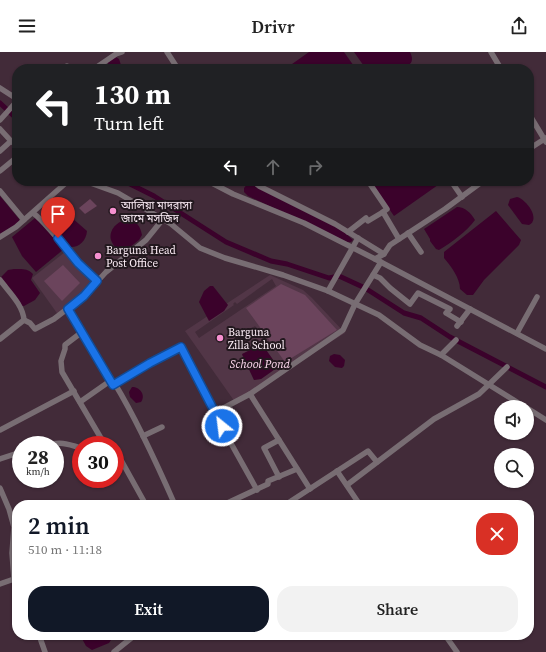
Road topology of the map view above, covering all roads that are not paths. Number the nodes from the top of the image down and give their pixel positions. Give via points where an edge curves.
1 (167, 52) edge
2 (491, 52) edge
3 (118, 53) edge
4 (102, 64) edge
5 (175, 64) edge
6 (498, 64) edge
7 (0, 88) edge
8 (12, 96) edge
9 (12, 111) edge
10 (0, 120) edge
11 (534, 122) edge
12 (0, 129) edge
13 (545, 140) edge
14 (11, 142) joint
15 (534, 146) edge
16 (0, 151) edge
17 (12, 161) edge
18 (0, 171) edge
19 (63, 186) edge
20 (99, 186) edge
21 (217, 186) edge
22 (259, 186) edge
23 (371, 186) edge
24 (454, 186) edge
25 (476, 186) edge
26 (0, 191) edge
27 (462, 197) junction
28 (383, 212) junction
29 (33, 213) junction
30 (163, 219) junction
31 (24, 220) junction
32 (348, 232) junction
33 (408, 233) junction
34 (0, 237) edge
35 (358, 238) junction
36 (400, 239) junction
37 (352, 248) junction
38 (421, 252) dead end
39 (384, 254) junction
40 (372, 258) junction
41 (381, 262) junction
42 (374, 275) junction
43 (0, 280) edge
44 (97, 281) junction
45 (328, 291) junction
46 (537, 297) dead end
47 (355, 304) junction
48 (68, 309) junction
49 (470, 309) junction
50 (24, 320) junction
51 (82, 332) junction
52 (517, 333) junction
53 (0, 339) edge
54 (456, 340) dead end
55 (546, 349) edge
56 (441, 355) junction
57 (507, 367) dead end
58 (113, 383) junction
59 (489, 385) junction
60 (74, 391) junction
61 (250, 394) junction
62 (513, 400) edge
63 (80, 402) junction
64 (214, 413) junction
65 (534, 413) edge
66 (546, 420) edge
67 (162, 427) dead end
68 (0, 430) edge
69 (100, 436) edge
70 (143, 436) junction
71 (279, 440) junction
72 (12, 455) edge
73 (0, 459) edge
74 (377, 462) junction
75 (124, 467) edge
76 (297, 469) junction
77 (337, 471) junction
78 (279, 477) junction
79 (347, 485) junction
80 (0, 488) edge
81 (310, 489) junction
82 (257, 490) junction
83 (143, 500) edge
84 (173, 500) edge
85 (234, 500) edge
86 (293, 500) edge
87 (357, 500) edge
88 (12, 520) edge
89 (12, 579) edge
90 (0, 584) edge
91 (41, 640) edge
92 (129, 640) edge
93 (449, 640) edge
94 (45, 652) edge
95 (114, 652) edge
96 (457, 652) edge

1 - 5 street
2 - 6 street
3 - 4 street
7 - 8 street
9 - 10 street
11 - 13 street
12 - 14 street
13 - 15 street
14 - 16 street
17 - 18 street
19 - 29 street
20 - 30 street via 118,193
21 - 37 street via 304,223
22 - 32 street
23 - 28 street via 387,209
24 - 27 street
25 - 27 street
26 - 31 street
27 - 33 street
28 - 32 street via 368,221 366,218
28 - 36 street
29 - 31 street
29 - 44 street
30 - 44 street via 146,240
30 - 45 street via 200,248
31 - 34 street
32 - 35 street
33 - 36 street
33 - 38 street
35 - 37 street
35 - 39 street
36 - 39 street via 390,245
37 - 40 street
37 - 45 street
39 - 40 street
40 - 41 street
41 - 42 street
41 - 49 street
42 - 47 street
42 - 49 street via 410,304 418,293 450,309 446,313 459,324
43 - 50 street via 20,306
44 - 48 street
45 - 47 street
46 - 52 street
47 - 56 street via 379,315 420,345
47 - 61 street via 343,330
48 - 50 street via 35,329
48 - 51 street
49 - 52 street
50 - 53 street
51 - 58 street
51 - 60 street via 65,345 61,360 62,372
52 - 55 street
54 - 56 street
56 - 59 street
57 - 59 street
58 - 63 street
58 - 64 street via 181,347
58 - 70 street via 125,400
59 - 62 street
59 - 74 street via 479,394 434,419
60 - 63 street
60 - 68 street
61 - 64 street
61 - 71 street
63 - 69 street
64 - 82 street
65 - 66 street
67 - 70 street
70 - 84 street
71 - 76 street
71 - 78 street via 264,448
72 - 73 street
74 - 77 street via 368,451
74 - 79 street
75 - 83 street
76 - 78 street
76 - 81 street
77 - 79 street
77 - 81 street
78 - 82 street via 268,481 268,484
79 - 87 street
80 - 88 street
81 - 86 street
82 - 85 street
89 - 90 street
91 - 94 street
92 - 95 street
93 - 96 street

